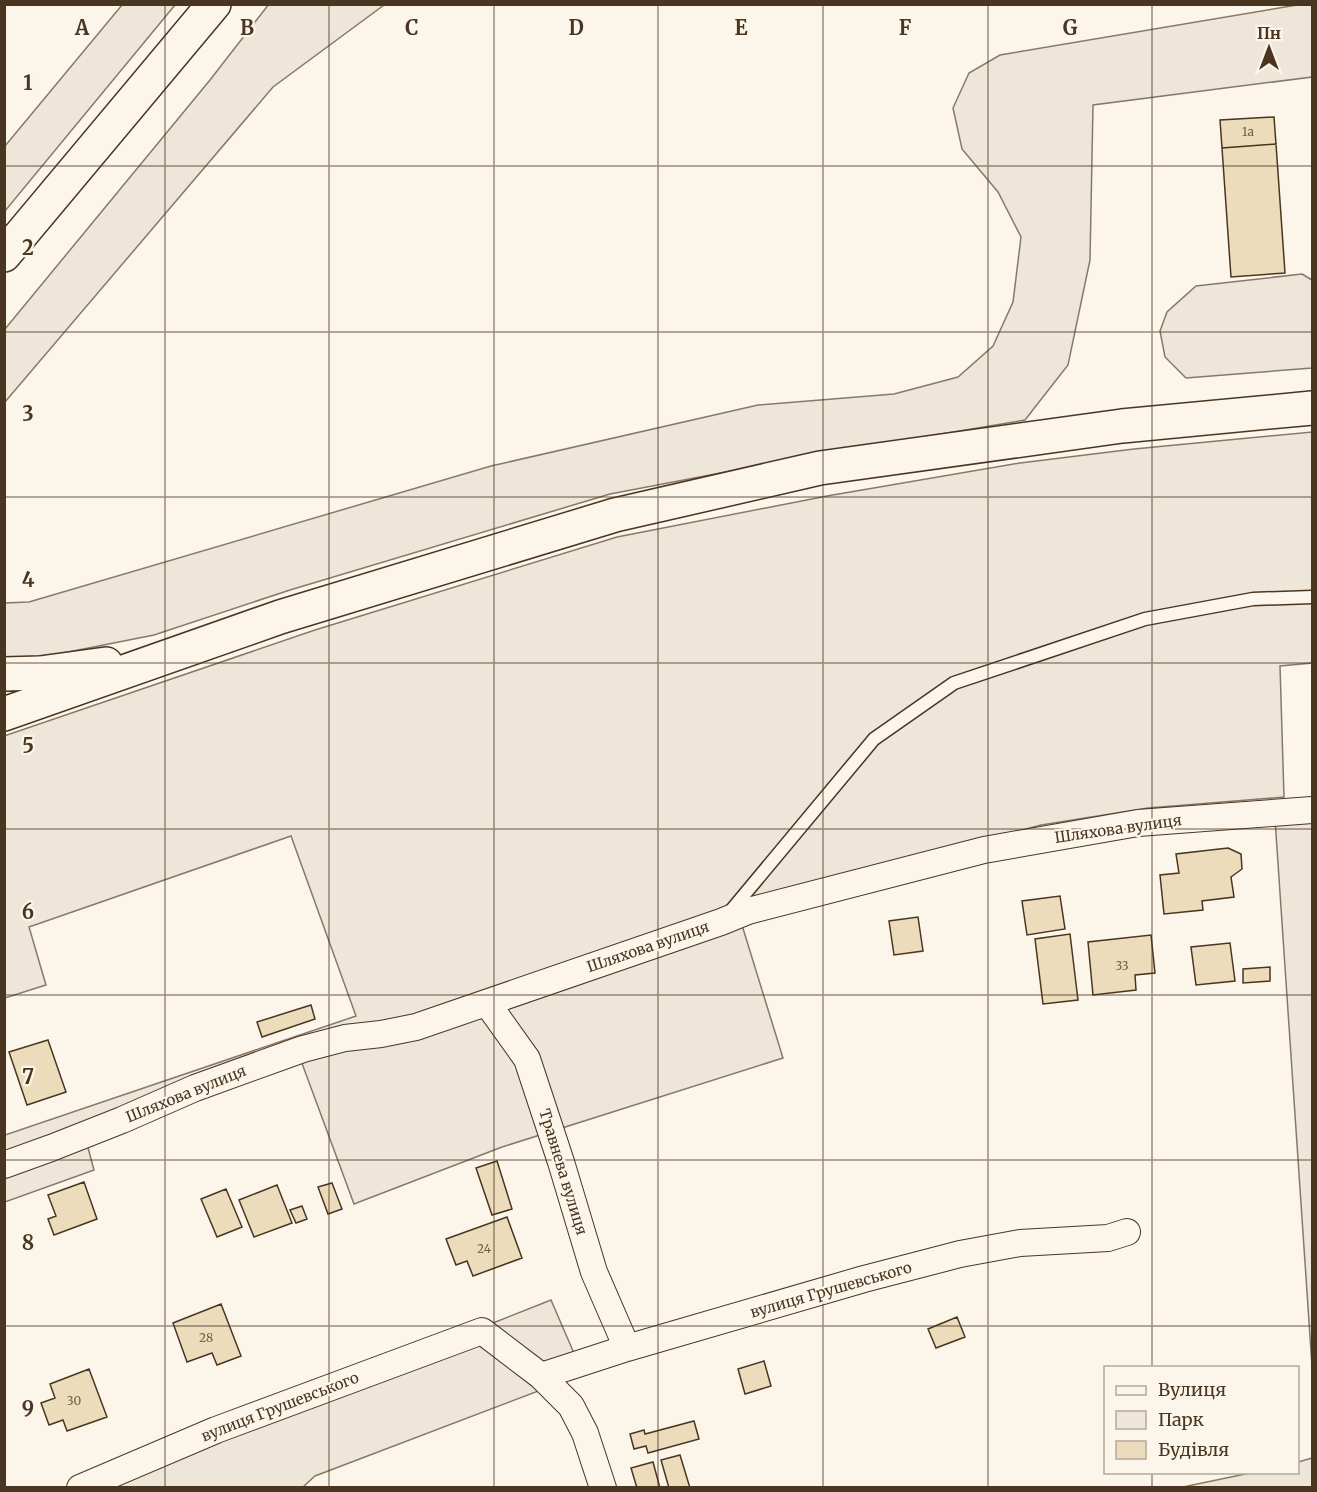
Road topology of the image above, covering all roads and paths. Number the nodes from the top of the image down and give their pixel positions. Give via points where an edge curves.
1 (214, 4) edge
2 (4, 255) edge
3 (1312, 408) edge
4 (1312, 597) edge
5 (173, 655) junction
6 (4, 674) edge
7 (4, 714) edge
8 (1312, 810) edge
9 (721, 922) junction
10 (487, 1004) junction
11 (4, 1165) edge
12 (1127, 1232) dead end
13 (627, 1348) junction
14 (541, 1376) junction
15 (80, 1488) edge
16 (603, 1488) edge

1 - 2 main road
3 - 5 main road via 1122,426 820,468 615,515 279,617
4 - 9 lane via 1253,599 1145,619 954,683 874,740
5 - 6 main road via 40,673
5 - 7 main road
8 - 9 street, Шляхова вулиця via 1138,823 984,850 748,911
9 - 10 street, Шляхова вулиця
10 - 11 street, Шляхова вулиця via 416,1027 303,1049
10 - 13 street, Травнева вулиця via 527,1059 594,1272
12 - 13 street, вулиця Грушевського via 1108,1238 1020,1243 960,1254
13 - 14 street, вулиця Грушевського
14 - 15 street, вулиця Грушевського via 482,1331 216,1430
14 - 16 street via 577,1416

